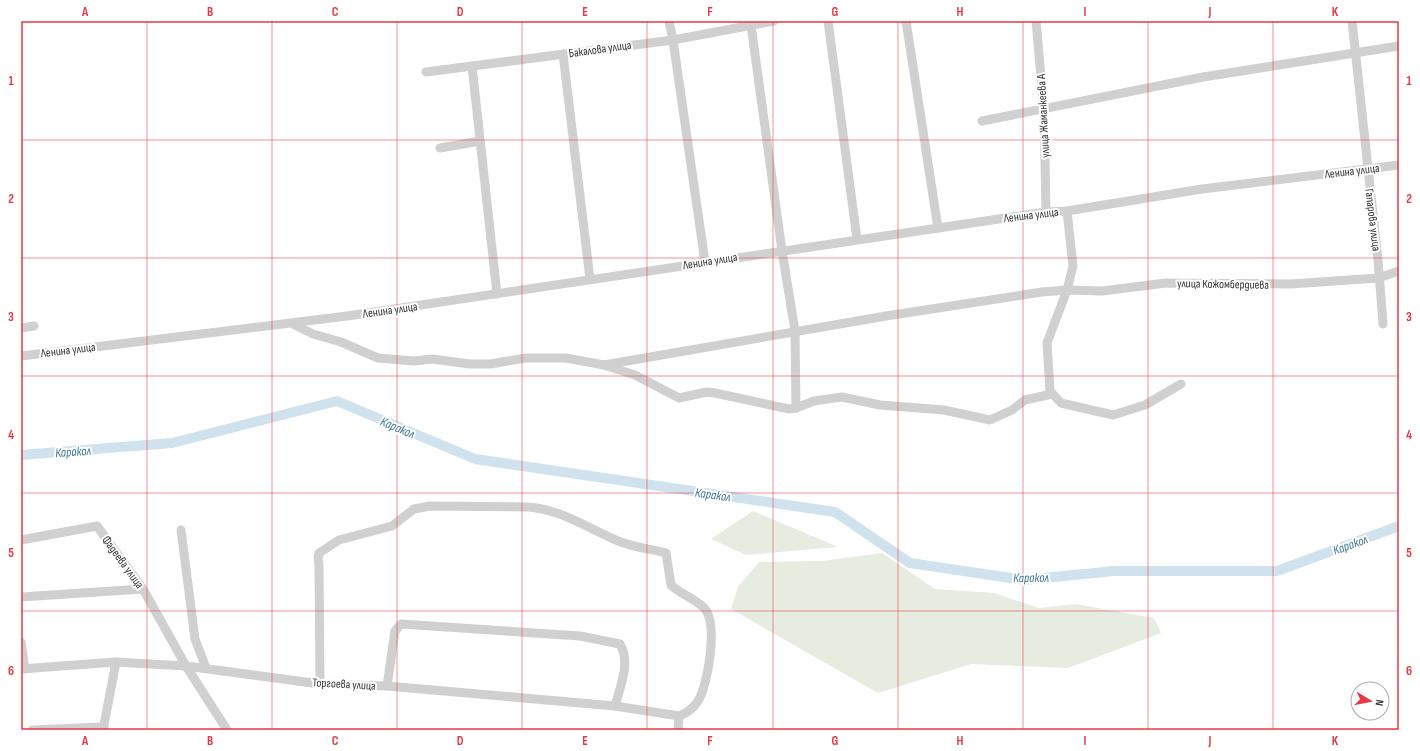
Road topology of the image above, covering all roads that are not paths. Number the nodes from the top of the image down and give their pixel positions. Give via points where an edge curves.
1 (669, 21) edge
2 (774, 21) edge
3 (828, 21) edge
4 (906, 21) edge
5 (1036, 21) edge
6 (1352, 21) edge
7 (751, 25) junction
8 (673, 40) junction
9 (1399, 46) edge
10 (563, 54) junction
11 (1354, 54) junction
12 (472, 66) junction
13 (426, 72) dead end
14 (1044, 110) junction
15 (982, 121) dead end
16 (480, 141) junction
17 (440, 148) dead end
18 (1399, 165) edge
19 (1367, 169) junction
20 (1067, 211) junction
21 (1046, 212) junction
22 (938, 228) junction
23 (857, 240) junction
24 (782, 251) junction
25 (705, 262) junction
26 (1399, 271) edge
27 (1378, 278) junction
28 (590, 279) junction
29 (1067, 290) junction
30 (497, 294) junction
31 (291, 323) junction
32 (1383, 324) dead end
33 (34, 326) dead end
34 (21, 328) edge
35 (795, 331) junction
36 (21, 356) edge
37 (604, 365) junction
38 (1181, 384) dead end
39 (1052, 394) junction
40 (796, 408) junction
41 (181, 530) dead end
42 (21, 540) edge
43 (143, 589) junction
44 (21, 597) edge
45 (21, 642) edge
46 (116, 662) junction
47 (186, 666) junction
48 (206, 668) junction
49 (23, 669) edge
50 (320, 684) junction
51 (387, 686) junction
52 (615, 706) junction
53 (679, 716) junction
54 (103, 728) edge
55 (32, 730) edge
56 (228, 730) edge
57 (678, 730) edge

1 - 8 street
2 - 7 street, Бакалова улица
3 - 23 street
4 - 22 street
5 - 14 street, улица Жаманкеева А
6 - 11 street, Гапарова улица
7 - 8 street, Бакалова улица
7 - 24 street
8 - 10 street, Бакалова улица
8 - 25 street
9 - 11 street
10 - 12 street, Бакалова улица
10 - 28 street
11 - 14 street via 1203,77
11 - 19 street, Гапарова улица
12 - 13 street, Бакалова улица
12 - 16 street
14 - 15 street
14 - 21 street, улица Жаманкеева А
16 - 17 street
16 - 30 street
18 - 19 street, Ленина улица
19 - 20 street, Ленина улица via 1202,188
19 - 27 street, Гапарова улица
20 - 21 street, Ленина улица
20 - 29 street via 1073,266
21 - 22 street, Ленина улица
22 - 23 street, Ленина улица
23 - 24 street, Ленина улица
24 - 25 street, Ленина улица
24 - 35 street
25 - 28 street, Ленина улица
26 - 27 street, улица Кожомбердиева
27 - 29 street, улица Кожомбердиева via 1291,284 1166,283 1102,291
27 - 32 street, Гапарова улица
28 - 30 street, Ленина улица
29 - 35 street, улица Кожомбердиева via 987,299
29 - 39 street via 1047,343
30 - 31 street, Ленина улица
31 - 36 street, Ленина улица
31 - 37 street via 378,358 490,364 547,357
33 - 34 street
35 - 37 street, улица Кожомбердиева
35 - 40 street
37 - 40 street via 635,375 679,398 707,392 776,407
38 - 39 street via 1145,405 1113,415 1061,403
39 - 40 street via 1025,400 1012,410 990,420 944,410 842,398 814,401
41 - 48 street via 195,639
42 - 43 street, Фадеева улица via 97,526
43 - 44 street
43 - 47 street, Фадеева улица
45 - 49 street
46 - 47 street, Торгоева улица
46 - 49 street, Торгоева улица
46 - 54 street
47 - 48 street, Торгоева улица
47 - 56 street, Фадеева улица
48 - 50 street, Торгоева улица
50 - 51 street, Торгоева улица
50 - 53 street via 319,552 339,540 392,526 414,509 430,506 541,508 561,514 619,541 666,553 671,585 705,609 709,616 711,632 711,655 705,686 698,701 688,712
51 - 52 street, Торгоева улица
51 - 52 street via 395,631 401,624 580,636 620,644 624,650 624,670
52 - 53 street, Торгоева улица
53 - 57 street
54 - 55 street

